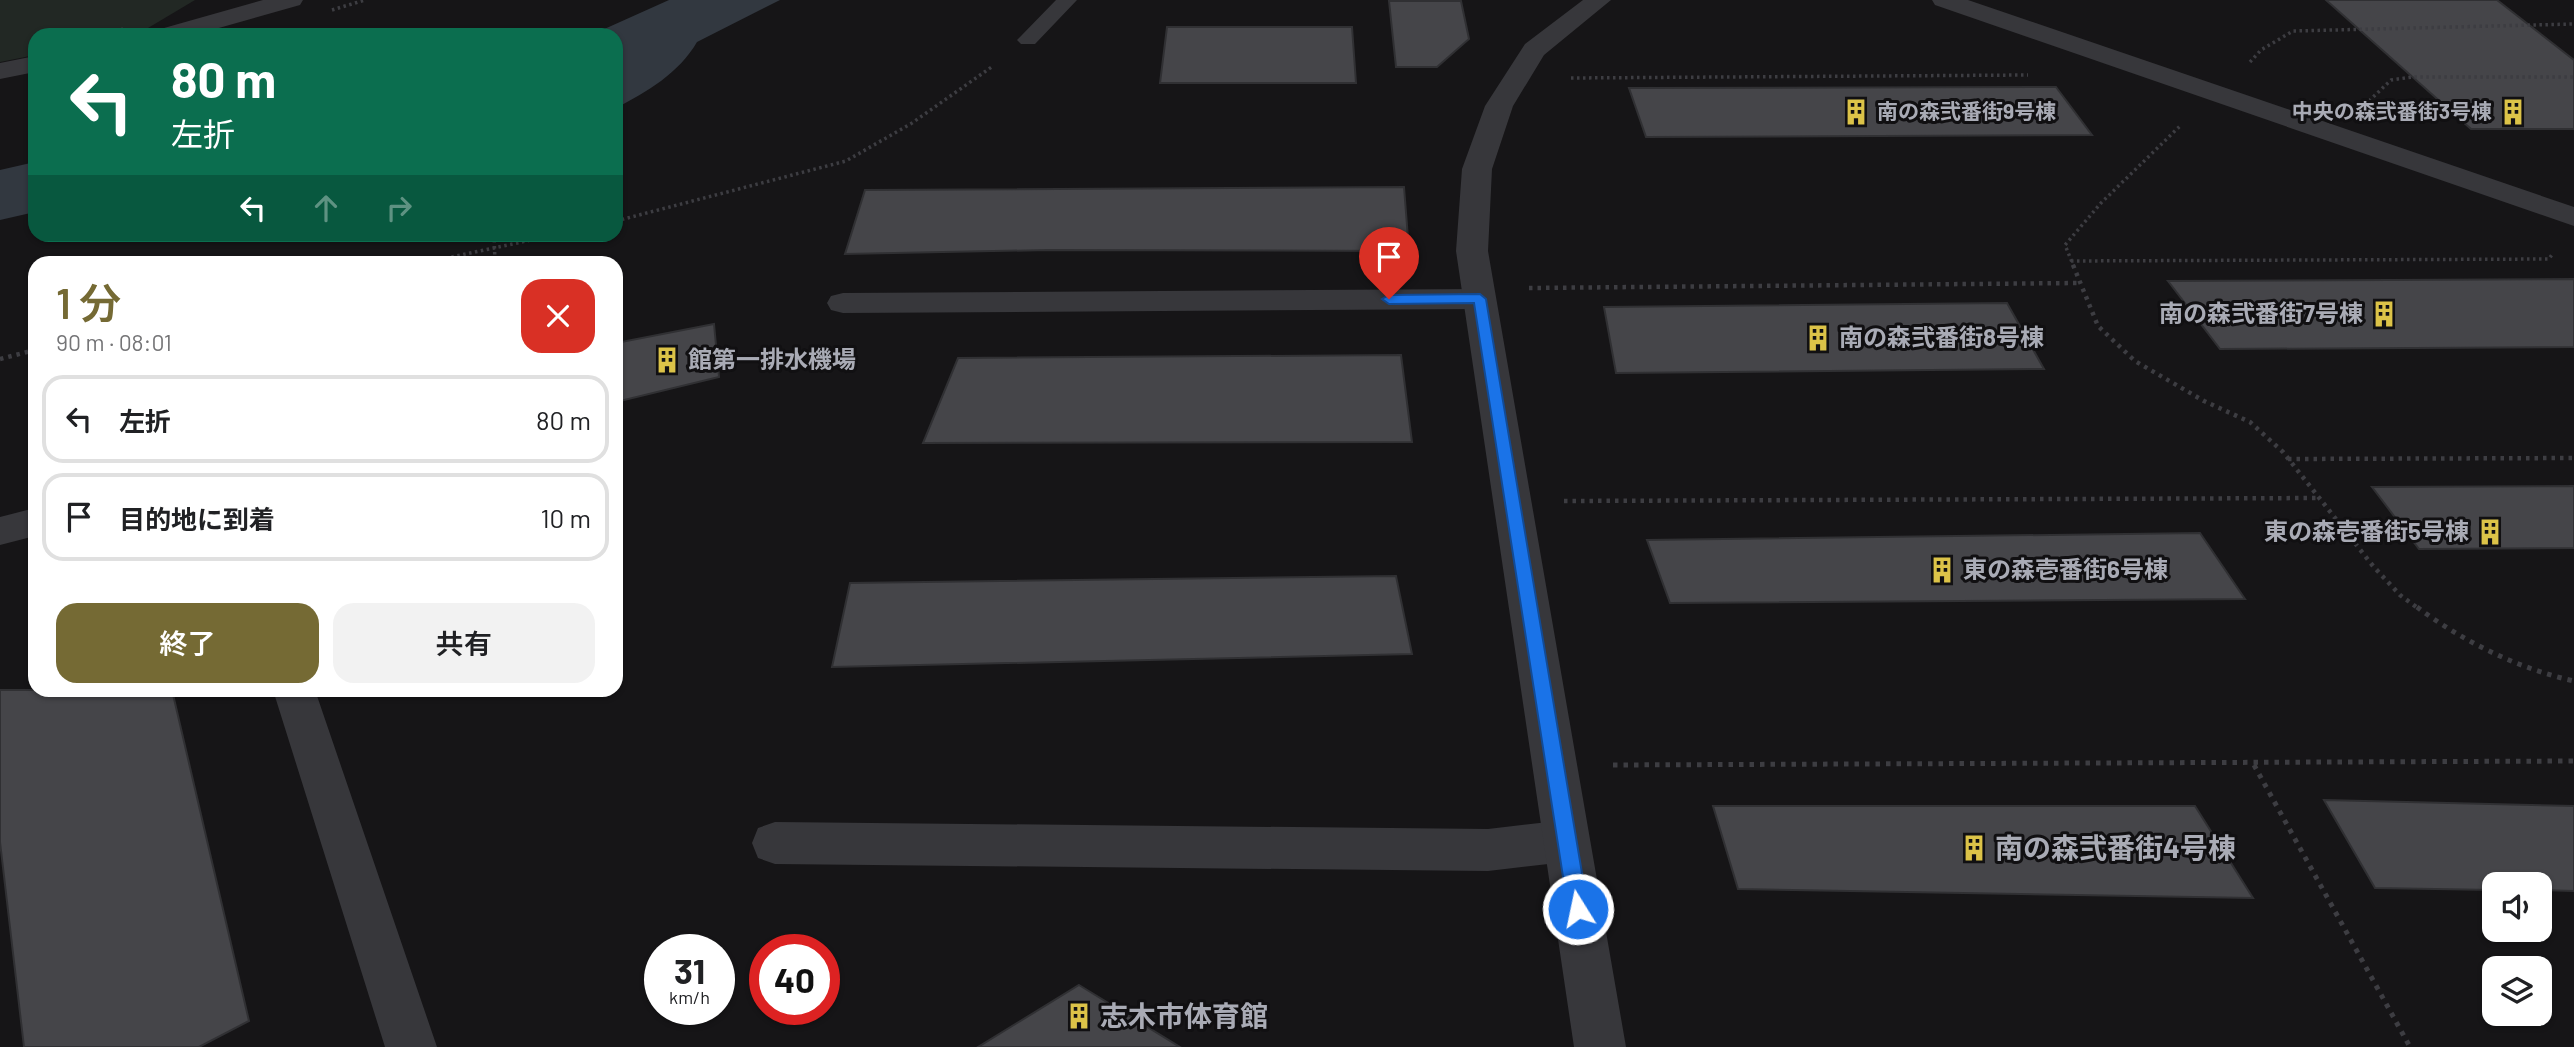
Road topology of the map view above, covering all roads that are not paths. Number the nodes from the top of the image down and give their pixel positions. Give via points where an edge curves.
1 (291, 0) edge
2 (1067, 0) edge
3 (1599, 0) edge
4 (1944, 0) edge
5 (242, 7) edge
6 (185, 28) edge
7 (1028, 40) road end
8 (28, 65) edge
9 (0, 71) edge
10 (2574, 217) edge
11 (1480, 299) junction
12 (843, 303) dead end
13 (28, 524) edge
14 (0, 531) edge
15 (296, 697) edge
16 (1566, 841) junction
17 (775, 843) dead end
18 (411, 1047) edge
19 (1600, 1047) edge

1 - 5 street
2 - 7 lane
3 - 11 street via 1534,50 1499,106 1477,169 1472,251
4 - 10 street
5 - 6 street
8 - 9 street
11 - 12 street
11 - 16 street
13 - 14 street
15 - 18 street
16 - 17 street via 1488,850
16 - 19 street

